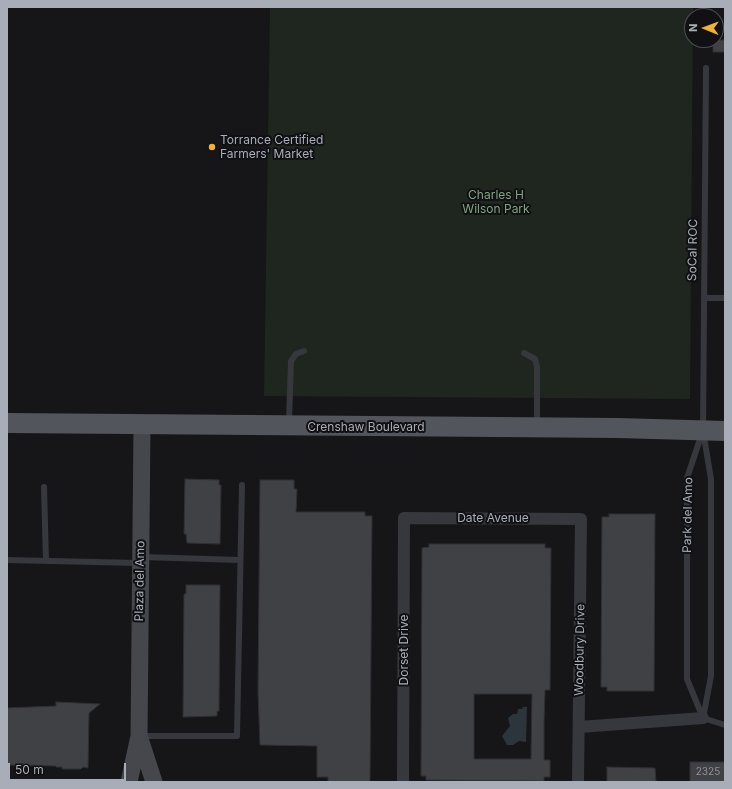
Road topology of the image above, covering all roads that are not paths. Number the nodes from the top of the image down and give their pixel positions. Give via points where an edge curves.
1 (706, 68) dead end
2 (704, 298) junction
3 (725, 298) edge
4 (304, 351) dead end
5 (524, 353) dead end
6 (7, 424) edge
7 (142, 426) junction
8 (289, 427) junction
9 (537, 427) junction
10 (703, 431) junction
11 (725, 431) edge
12 (242, 485) dead end
13 (44, 487) dead end
14 (404, 518) joint
15 (581, 519) joint
16 (7, 560) edge
17 (140, 560) junction
18 (240, 560) junction
19 (46, 561) junction
20 (702, 718) junction
21 (725, 725) edge
22 (579, 727) junction
23 (139, 736) junction
24 (129, 782) edge
25 (154, 782) edge
26 (403, 782) edge
27 (578, 782) edge

1 - 2 lane, SoCal ROC
2 - 3 lane
2 - 10 lane, SoCal ROC
4 - 8 lane via 296,354 291,361
5 - 9 lane via 535,359 537,366
6 - 7 main road, Crenshaw Boulevard
7 - 8 main road, Crenshaw Boulevard
7 - 17 main road, Plaza del Amo
8 - 9 main road, Crenshaw Boulevard
9 - 10 main road, Crenshaw Boulevard
10 - 11 main road, Crenshaw Boulevard
10 - 20 lane, Park del Amo via 711,479 711,676
10 - 20 lane, Park del Amo via 687,478 688,679
12 - 18 lane
13 - 19 lane
14 - 15 street, Date Avenue
14 - 26 street, Dorset Drive
15 - 22 street, Woodbury Drive
16 - 19 lane
17 - 18 lane
17 - 19 lane
17 - 23 main road, Plaza del Amo
18 - 23 lane via 236,736
20 - 21 lane
20 - 22 street
22 - 27 street, Woodbury Drive
23 - 24 main road, Plaza del Amo
23 - 25 main road, Plaza del Amo

